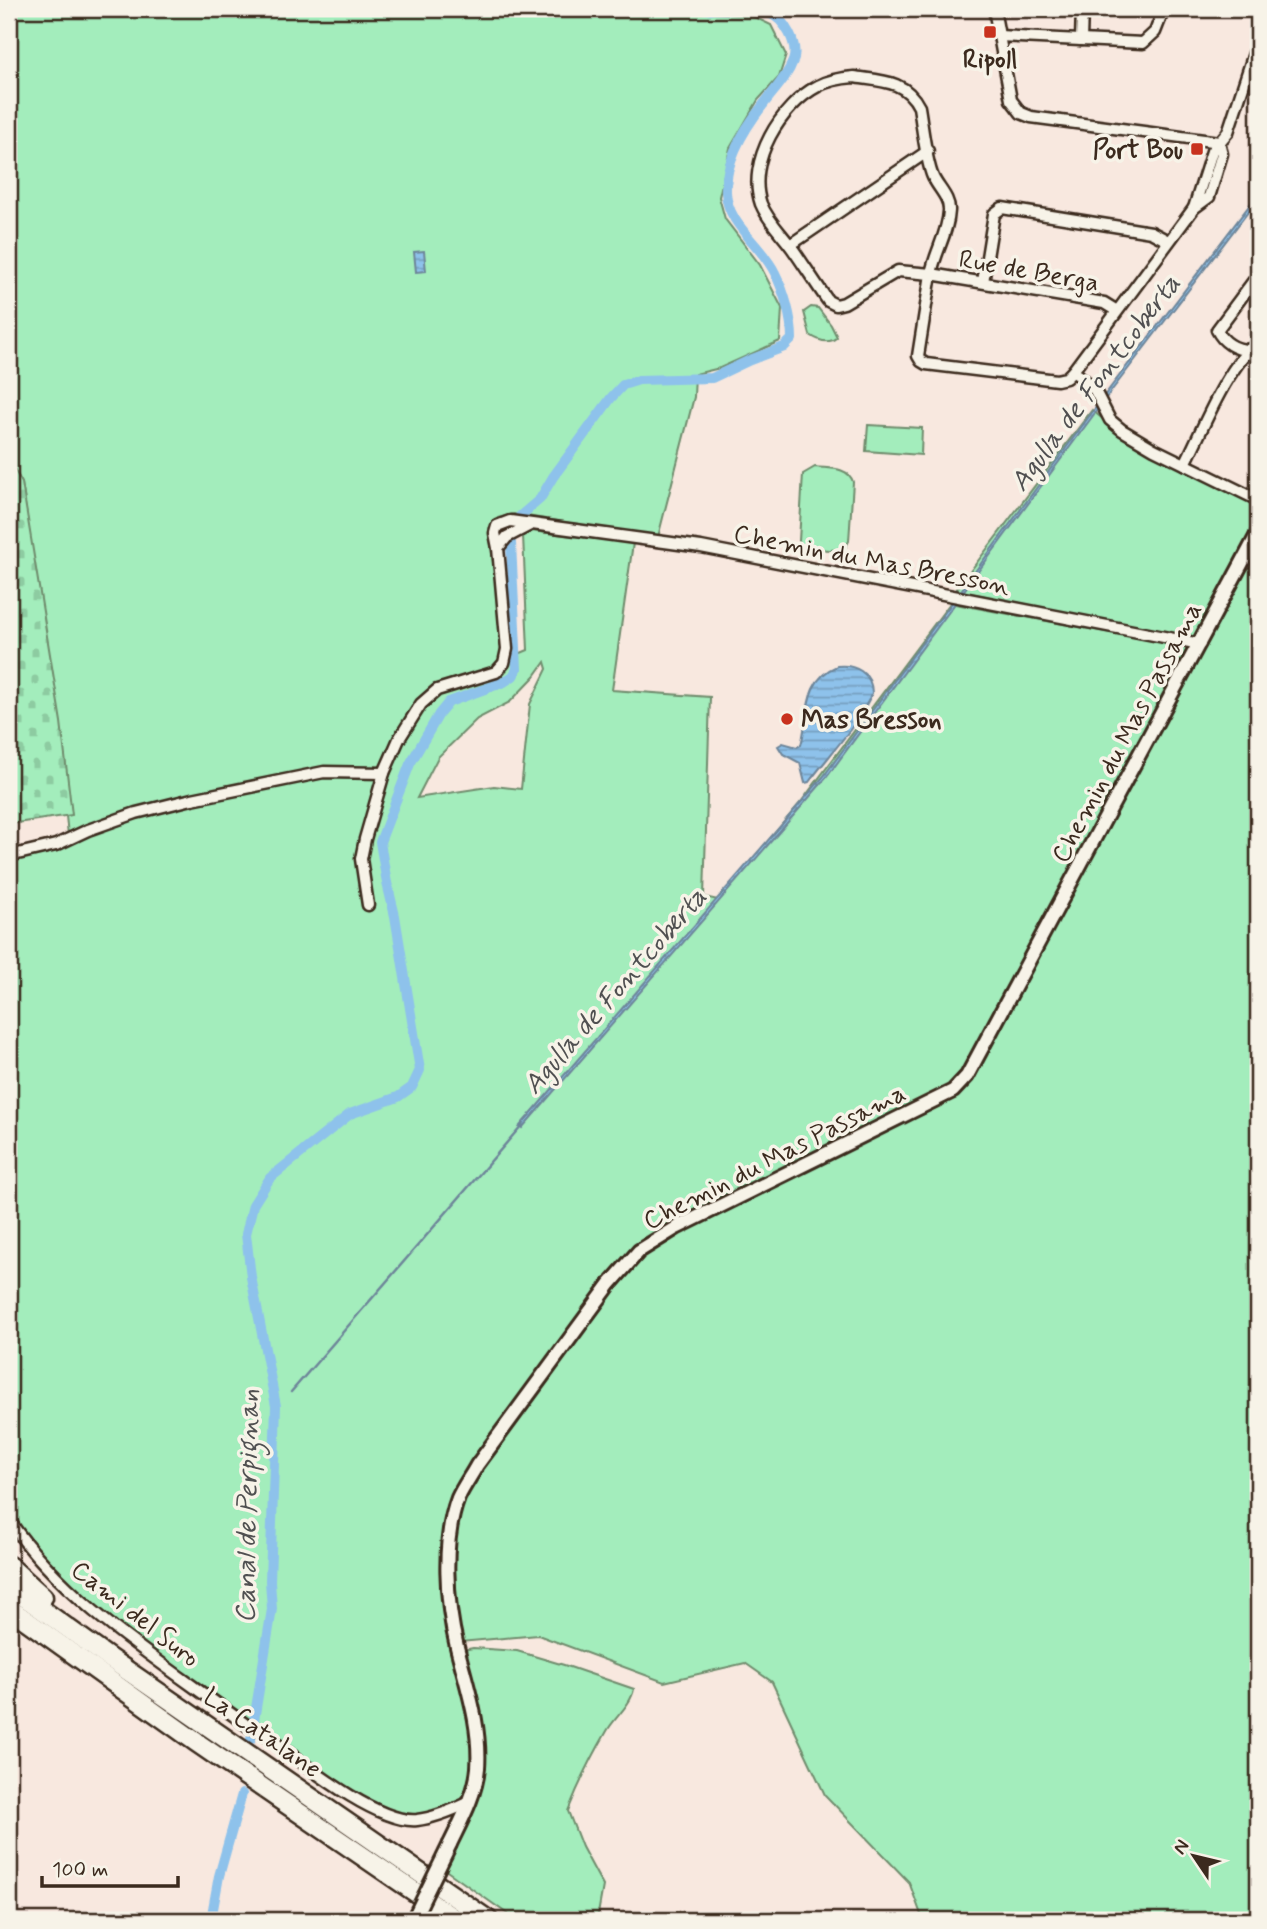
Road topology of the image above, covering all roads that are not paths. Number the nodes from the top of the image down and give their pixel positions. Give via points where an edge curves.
1 (994, 9) edge
2 (1082, 9) edge
3 (1164, 9) edge
4 (998, 36) junction
5 (1081, 40) junction
6 (1258, 41) edge
7 (1219, 142) junction
8 (928, 151) junction
9 (1168, 241) junction
10 (790, 245) junction
11 (931, 274) junction
12 (1258, 275) edge
13 (982, 282) junction
14 (1117, 311) junction
15 (1258, 343) edge
16 (1249, 350) junction
17 (1073, 371) junction
18 (1185, 464) junction
19 (1258, 500) edge
20 (1258, 533) edge
21 (1200, 643) junction
22 (384, 773) junction
23 (9, 856) edge
24 (368, 905) dead end
25 (9, 1520) edge
26 (9, 1566) edge
27 (9, 1586) edge
28 (13, 1613) edge
29 (109, 1658) junction
30 (468, 1803) junction
31 (413, 1920) edge
32 (456, 1920) edge
33 (488, 1920) edge

1 - 4 street
2 - 5 street
3 - 5 street via 1155,32 1143,43
4 - 5 street
4 - 7 street via 1011,100 1021,113
6 - 7 street via 1228,132
7 - 9 street via 1222,153 1209,197
8 - 10 street
8 - 10 street via 919,107 898,84 854,78 817,86 782,118 760,166 758,188 766,215
8 - 11 street via 932,174 949,209
9 - 13 street via 1151,232 1002,208 994,214
9 - 14 street
10 - 11 street, Rue de Berga via 828,302 836,305 898,271
11 - 13 street, Rue de Berga
11 - 17 street via 918,356 921,361 1057,380
12 - 16 street via 1217,330 1229,344
13 - 14 street, Rue de Berga via 1104,303
14 - 17 street
15 - 16 street
16 - 18 street via 1230,376
17 - 18 street via 1093,387 1110,421
18 - 19 street
20 - 21 street, Chemin du Mas Passama
21 - 22 street, Chemin du Mas Bresson via 701,547 503,522 495,533 507,649 503,663 496,672 437,690 421,704
21 - 30 street, Chemin du Mas Passama via 967,1076 953,1091 676,1228 639,1251 477,1465 459,1496 451,1522 448,1579 456,1642 476,1722 478,1770
22 - 23 street via 324,772 192,799
22 - 24 street, Chemin du Mas Bresson via 361,859
25 - 30 street, Cami del Suro via 63,1585 110,1624 340,1788 381,1813 415,1820
26 - 29 highway via 88,1630
27 - 29 highway, La Catalane
28 - 32 highway, La Catalane
29 - 33 highway, La Catalane
30 - 31 street, Chemin du Mas Passama, bridge

